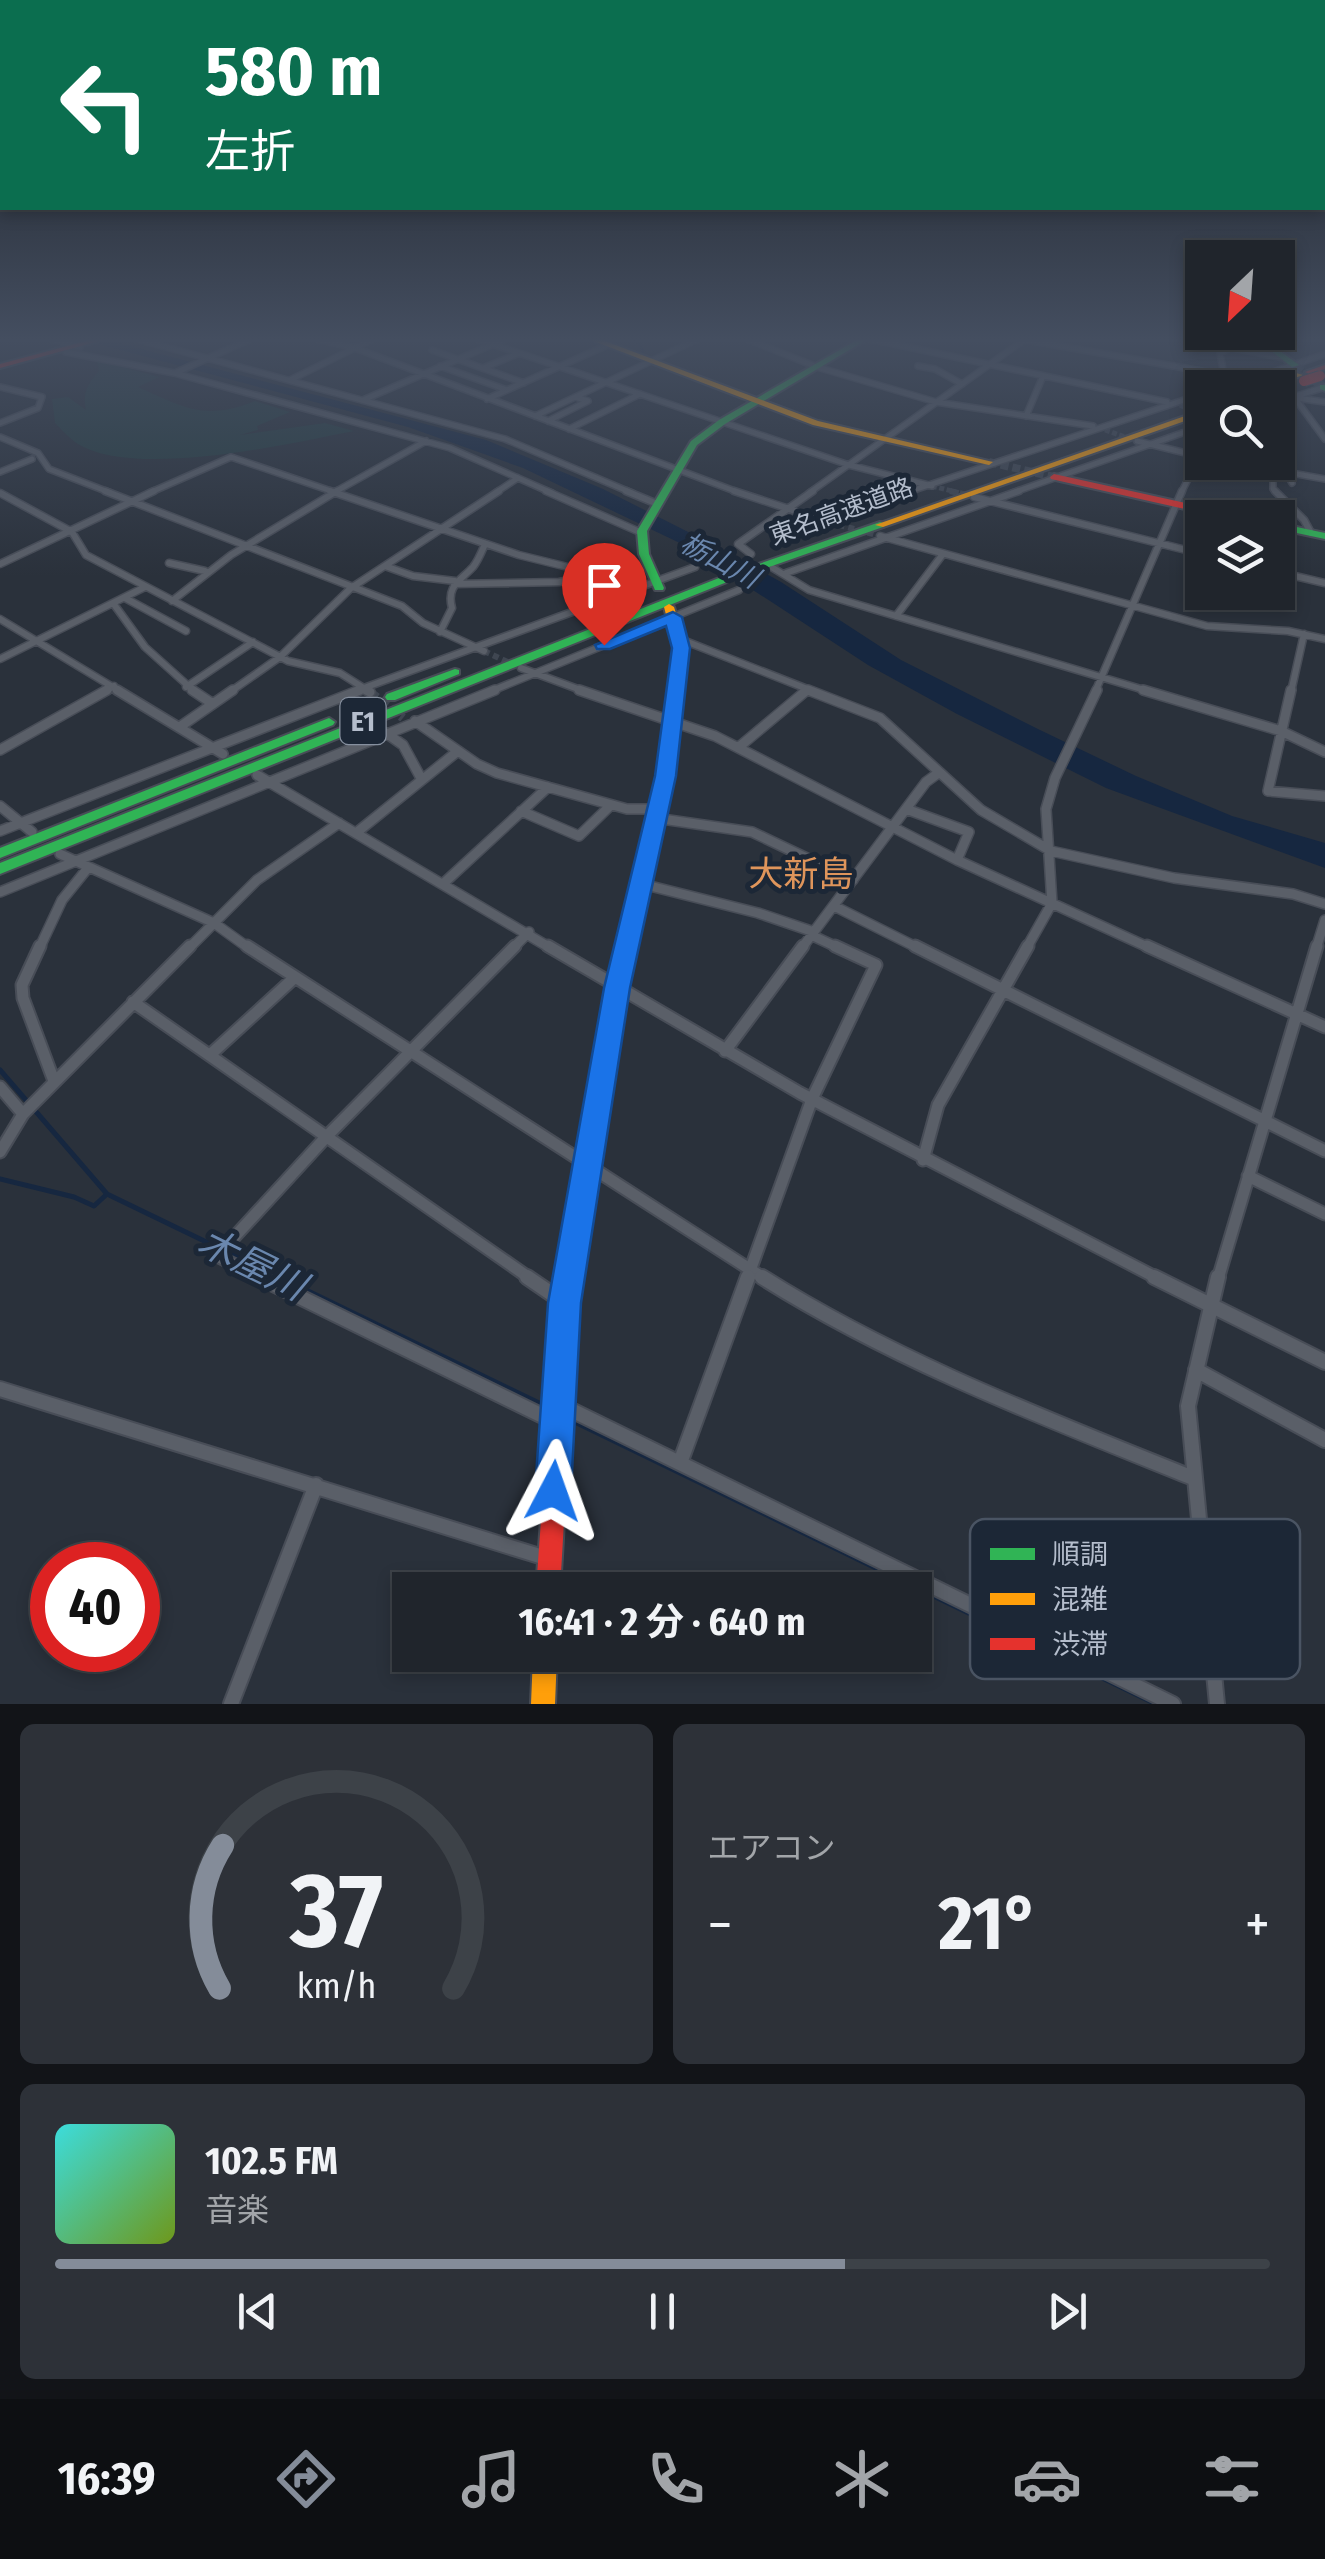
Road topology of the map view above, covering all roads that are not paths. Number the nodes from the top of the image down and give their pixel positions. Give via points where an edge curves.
1 (335, 417) edge
2 (424, 417) edge
3 (536, 417) edge
4 (557, 417) edge
5 (595, 417) edge
6 (706, 417) edge
7 (731, 417) edge
8 (795, 417) edge
9 (916, 417) edge
10 (1029, 417) edge
11 (1129, 417) edge
12 (1180, 417) edge
13 (548, 421) junction
14 (722, 422) junction
15 (1096, 427) junction
16 (570, 429) junction
17 (1105, 430) tunnel mouth
18 (1185, 431) edge
19 (0, 437) edge
20 (884, 439) junction
21 (426, 441) junction
22 (1137, 441) tunnel mouth
23 (1146, 444) junction
24 (1185, 453) edge
25 (32, 459) dead end
26 (989, 462) junction
27 (849, 465) junction
28 (676, 469) junction
29 (0, 472) edge
30 (1295, 476) edge
31 (1054, 477) junction
32 (518, 478) junction
33 (1188, 480) edge
34 (1274, 480) edge
35 (1290, 480) edge
36 (1325, 480) edge
37 (1292, 483) dead end
38 (928, 485) junction
39 (336, 493) junction
40 (0, 494) edge
41 (974, 497) tunnel mouth
42 (986, 500) junction
43 (132, 502) junction
44 (1176, 503) junction
45 (655, 504) junction
46 (1185, 505) edge
47 (783, 509) junction
48 (440, 529) junction
49 (72, 532) junction
50 (642, 532) junction
51 (1318, 535) edge
52 (882, 537) junction
53 (485, 544) junction
54 (1161, 544) junction
55 (244, 545) junction
56 (1185, 550) edge
57 (943, 554) junction
58 (760, 562) junction
59 (169, 563) dead end
60 (0, 564) edge
61 (386, 566) junction
62 (695, 568) dead end
63 (205, 571) junction
64 (786, 573) junction
65 (600, 575) junction
66 (1295, 576) edge
67 (728, 580) junction
68 (455, 582) junction
69 (1325, 583) edge
70 (651, 584) junction
71 (145, 587) junction
72 (351, 588) junction
73 (124, 598) junction
74 (172, 601) junction
75 (113, 603) junction
76 (1133, 606) junction
77 (671, 612) junction
78 (896, 616) junction
79 (0, 619) edge
80 (186, 631) dead end
81 (440, 632) junction
82 (1304, 634) junction
83 (680, 638) junction
84 (37, 640) junction
85 (1325, 640) edge
86 (253, 642) junction
87 (474, 647) junction
88 (484, 652) tunnel mouth
89 (280, 657) junction
90 (0, 659) edge
91 (522, 668) tunnel mouth
92 (534, 673) junction
93 (1102, 678) junction
94 (114, 686) junction
95 (186, 687) junction
96 (808, 689) junction
97 (367, 690) junction
98 (212, 704) junction
99 (410, 721) junction
100 (672, 724) junction
101 (181, 726) junction
102 (1280, 731) junction
103 (386, 733) junction
104 (739, 747) junction
105 (0, 750) edge
106 (220, 751) junction
107 (458, 751) junction
108 (1325, 752) edge
109 (938, 774) junction
110 (262, 777) junction
111 (422, 780) junction
112 (548, 787) junction
113 (1325, 796) edge
114 (611, 805) junction
115 (0, 806) edge
116 (906, 809) junction
117 (521, 812) junction
118 (656, 814) junction
119 (22, 822) junction
120 (339, 823) junction
121 (892, 827) junction
122 (0, 831) edge
123 (32, 832) dead end
124 (356, 833) junction
125 (1050, 851) junction
126 (0, 853) edge
127 (60, 854) dead end
128 (957, 860) junction
129 (71, 861) junction
130 (0, 869) edge
131 (87, 869) junction
132 (853, 880) junction
133 (445, 882) junction
134 (638, 884) junction
135 (0, 892) edge
136 (1052, 903) junction
137 (1325, 904) edge
138 (834, 906) junction
139 (1325, 920) edge
140 (214, 923) junction
141 (528, 932) junction
142 (813, 933) junction
143 (293, 979) junction
144 (617, 988) junction
145 (1000, 989) junction
146 (133, 1002) junction
147 (1298, 1015) junction
148 (1325, 1027) edge
149 (725, 1052) junction
150 (408, 1053) junction
151 (210, 1054) junction
152 (54, 1081) junction
153 (0, 1087) edge
154 (812, 1099) junction
155 (27, 1110) junction
156 (1265, 1122) junction
157 (328, 1136) junction
158 (1325, 1151) edge
159 (0, 1152) edge
160 (923, 1160) junction
161 (586, 1166) junction
162 (1248, 1176) junction
163 (1325, 1214) edge
164 (749, 1270) junction
165 (565, 1303) junction
166 (1210, 1305) junction
167 (1325, 1362) edge
168 (1196, 1370) junction
169 (0, 1389) edge
170 (558, 1414) junction
171 (1325, 1440) edge
172 (680, 1463) junction
173 (1193, 1478) junction
174 (316, 1486) junction
175 (1197, 1519) edge
176 (549, 1558) junction
177 (549, 1572) edge
178 (970, 1605) edge
179 (545, 1672) edge
180 (1122, 1679) edge
181 (1214, 1679) edge
182 (231, 1704) edge
183 (544, 1704) edge
184 (1173, 1704) edge
185 (1217, 1704) edge

1 - 21 street
2 - 45 street via 505,438
3 - 13 street
4 - 13 street
5 - 16 street
6 - 14 street
7 - 14 main road
8 - 20 main road
9 - 20 street
10 - 15 street
11 - 15 street
12 - 58 main road, 東名高速道路 / E1
13 - 16 street
14 - 27 street
14 - 28 main road via 700,436
15 - 17 street
15 - 26 street
16 - 28 street
18 - 23 street
19 - 43 street via 38,454 49,469
20 - 26 main road
20 - 27 street
21 - 32 street
21 - 39 street
22 - 23 street
23 - 24 street
23 - 31 street
25 - 29 street
26 - 38 street
27 - 38 street
27 - 47 street
28 - 45 main road
28 - 47 street
30 - 36 street
31 - 42 street
31 - 44 main road
32 - 48 street
32 - 50 street
33 - 44 street
34 - 51 street via 1273,490
35 - 37 street
38 - 47 street via 825,522
39 - 43 street via 225,457
39 - 48 street
39 - 55 street
40 - 49 street
41 - 42 street
42 - 52 street
42 - 54 street
43 - 49 street
43 - 55 street
44 - 46 main road
44 - 54 street
45 - 50 main road
47 - 58 street via 738,544
48 - 53 street
48 - 61 street
49 - 60 street
49 - 71 street via 86,555
50 - 70 main road
52 - 57 street
52 - 64 street
53 - 65 street
53 - 68 street via 475,565
54 - 56 street
54 - 76 street
55 - 63 street
55 - 72 street
57 - 76 street
57 - 78 street
58 - 64 street
58 - 67 main road, 東名高速道路 / E1
59 - 63 street
61 - 68 street
61 - 72 street
62 - 70 street
63 - 74 street
64 - 78 street via 809,590
65 - 68 street
65 - 70 street
66 - 69 street
67 - 77 street
67 - 126 main road, 東名高速道路 / E1
67 - 130 main road, 東名高速道路 / E1
68 - 81 street
70 - 87 street
71 - 73 street
71 - 74 street
72 - 81 street via 402,606
72 - 89 street
73 - 75 street
73 - 80 street
74 - 86 street
75 - 84 street
75 - 95 street via 144,650
76 - 82 street via 1208,626
76 - 93 street
77 - 83 main road
77 - 92 street
78 - 93 street
79 - 84 street
81 - 87 street
82 - 85 street
82 - 102 street
83 - 96 street
83 - 100 main road
84 - 90 street
84 - 94 street
86 - 89 street
86 - 95 street
87 - 88 street
87 - 97 street
89 - 97 street via 340,674
89 - 98 street
91 - 92 street
92 - 99 street
92 - 100 street
93 - 102 street
93 - 125 street via 1055,778 1046,809
94 - 101 street
94 - 105 street
95 - 98 street
96 - 104 street
96 - 109 street via 880,718
97 - 106 street
98 - 101 street
99 - 103 street
99 - 107 street
100 - 104 street
100 - 118 main road
101 - 106 street
102 - 108 street
102 - 113 street via 1268,791
103 - 110 street
103 - 111 street via 403,746
104 - 121 street
106 - 119 street
107 - 111 street
107 - 112 street via 498,773
109 - 116 street
109 - 125 street
110 - 120 street
110 - 129 street
111 - 124 street
112 - 114 street
112 - 117 street
114 - 117 street via 579,836
114 - 118 street
115 - 119 street
116 - 121 street
116 - 128 street via 969,832
117 - 133 street
118 - 132 street via 752,832
118 - 134 main road
119 - 122 street
119 - 123 street
120 - 124 street
120 - 140 street via 258,880
121 - 128 street
121 - 132 street
124 - 133 street
125 - 136 street
125 - 137 street
127 - 129 street
128 - 136 street
129 - 131 street
129 - 135 street
131 - 140 street
131 - 152 street via 62,900 22,985
132 - 138 street
133 - 141 street
134 - 142 street
134 - 144 main road
136 - 145 street
136 - 147 street
138 - 142 street
138 - 145 street
139 - 147 street
140 - 143 street
140 - 146 street
141 - 144 street
141 - 150 street
142 - 149 street
142 - 154 street via 876,964
143 - 150 street
143 - 151 street
144 - 149 street
144 - 161 main road
145 - 156 street
145 - 160 street via 938,1105
146 - 151 street
146 - 152 street
147 - 148 street
147 - 156 street
149 - 154 street
150 - 157 street
150 - 161 street
151 - 157 street
152 - 155 street
153 - 155 street
154 - 160 street
154 - 164 street
155 - 159 street
156 - 158 street
156 - 162 street
157 - 165 street
157 - 170 street via 223,1250
160 - 166 street
161 - 164 street
161 - 165 main road
162 - 163 street
162 - 166 street
164 - 172 street
164 - 173 street via 858,1335
165 - 170 main road
166 - 167 street
166 - 168 street
168 - 171 street
168 - 173 street via 1188,1406
169 - 174 street
170 - 172 street
170 - 176 main road
172 - 178 street
173 - 175 street
174 - 176 street
174 - 182 street
176 - 177 main road
179 - 183 main road
180 - 184 street
181 - 185 street

